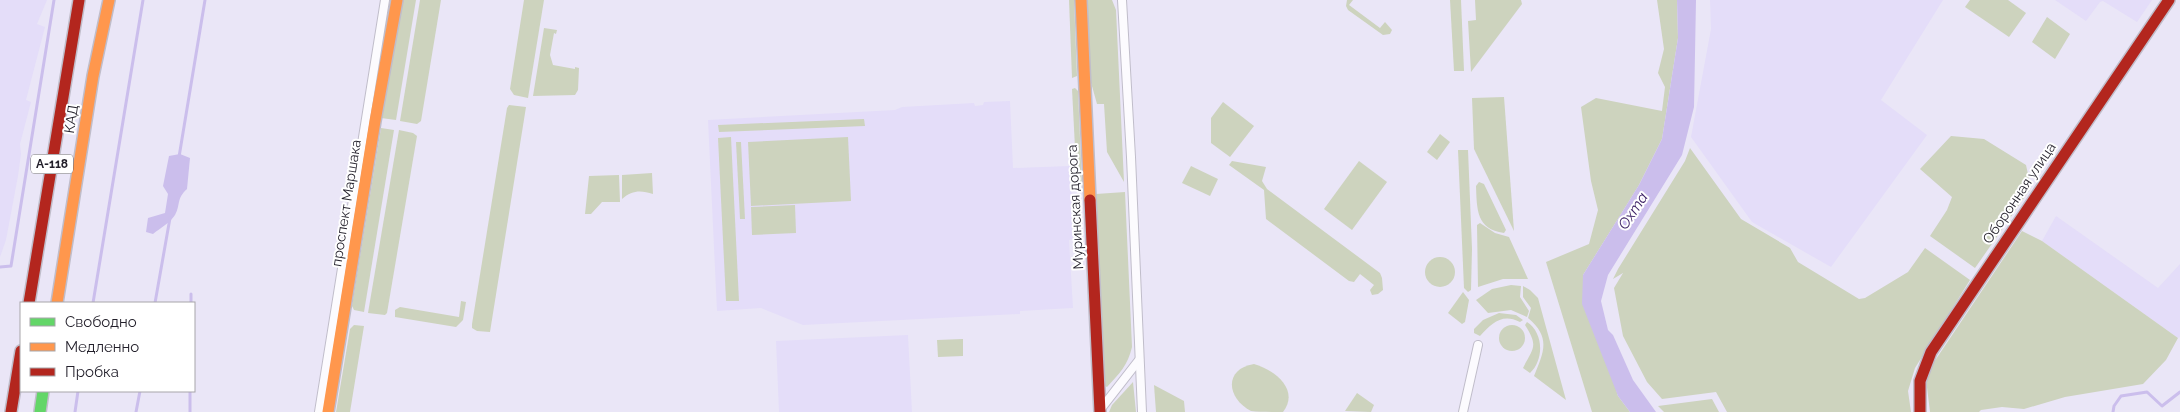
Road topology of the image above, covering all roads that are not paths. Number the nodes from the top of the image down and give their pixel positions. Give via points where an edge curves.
1 (79, 0) edge
2 (109, 0) edge
3 (385, 0) edge
4 (397, 0) edge
5 (1081, 0) edge
6 (1122, 0) edge
7 (2169, 0) edge
8 (29, 302) edge
9 (57, 302) edge
10 (1478, 345) dead end
11 (20, 358) edge
12 (1139, 360) junction
13 (43, 392) edge
14 (1100, 411) edge
15 (11, 412) edge
16 (40, 412) edge
17 (319, 412) edge
18 (328, 412) edge
19 (1142, 412) edge
20 (1463, 412) edge
21 (1920, 412) edge

1 - 8 main road, КАД / А-118
2 - 9 main road, КАД / А-118 via 93,76
3 - 17 street, проспект Маршака
4 - 18 main road, проспект Маршака
5 - 14 main road, Муринская дорога
6 - 12 street
7 - 21 main road, Оборонная улица via 1931,352 1918,382
10 - 20 street
11 - 15 main road
12 - 14 street
12 - 19 street
13 - 16 main road

